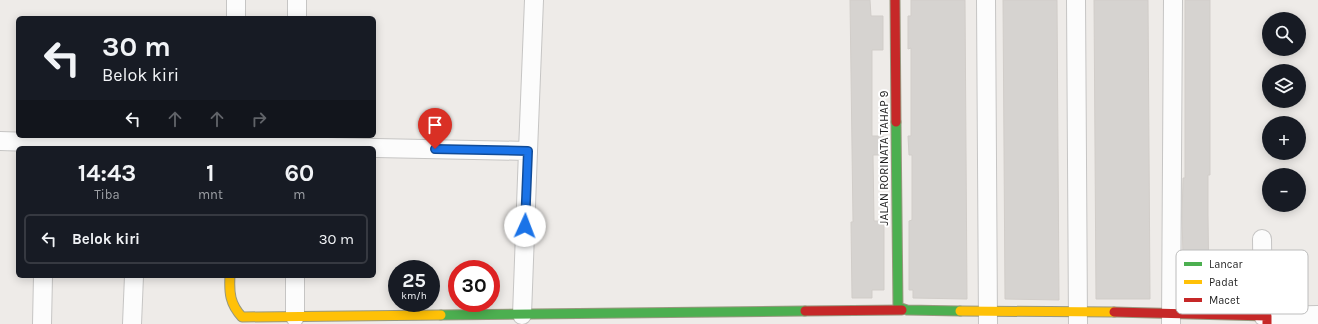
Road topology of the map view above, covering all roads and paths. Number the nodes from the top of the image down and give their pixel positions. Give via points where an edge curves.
1 (236, 0) edge
2 (297, 0) edge
3 (534, 0) edge
4 (895, 0) edge
5 (986, 0) edge
6 (1076, 0) edge
7 (1173, 0) edge
8 (236, 16) edge
9 (297, 16) edge
10 (0, 141) edge
11 (235, 143) edge
12 (296, 143) edge
13 (47, 145) edge
14 (139, 146) edge
15 (528, 151) junction
16 (1262, 239) dead end
17 (1263, 250) edge
18 (43, 278) edge
19 (134, 278) edge
20 (230, 278) edge
21 (295, 278) edge
22 (905, 310) junction
23 (1318, 315) edge
24 (295, 317) junction
25 (516, 318) edge
26 (988, 318) edge
27 (1078, 318) edge
28 (1171, 318) edge
29 (1266, 318) edge
30 (42, 324) edge
31 (132, 324) edge

1 - 8 street
2 - 9 street
3 - 15 street
4 - 22 street, JALAN RORINATA TAHAP 9 via 897,302 898,307
5 - 26 street
6 - 27 street
7 - 28 street
10 - 13 street
11 - 12 street
11 - 14 street
12 - 15 street
13 - 14 street
15 - 25 street
16 - 17 street
18 - 30 street
19 - 31 street
20 - 24 street via 229,299 234,310 242,317
21 - 24 street
22 - 25 street
22 - 26 street
23 - 29 street
24 - 25 street
26 - 27 street
27 - 28 street
28 - 29 street

